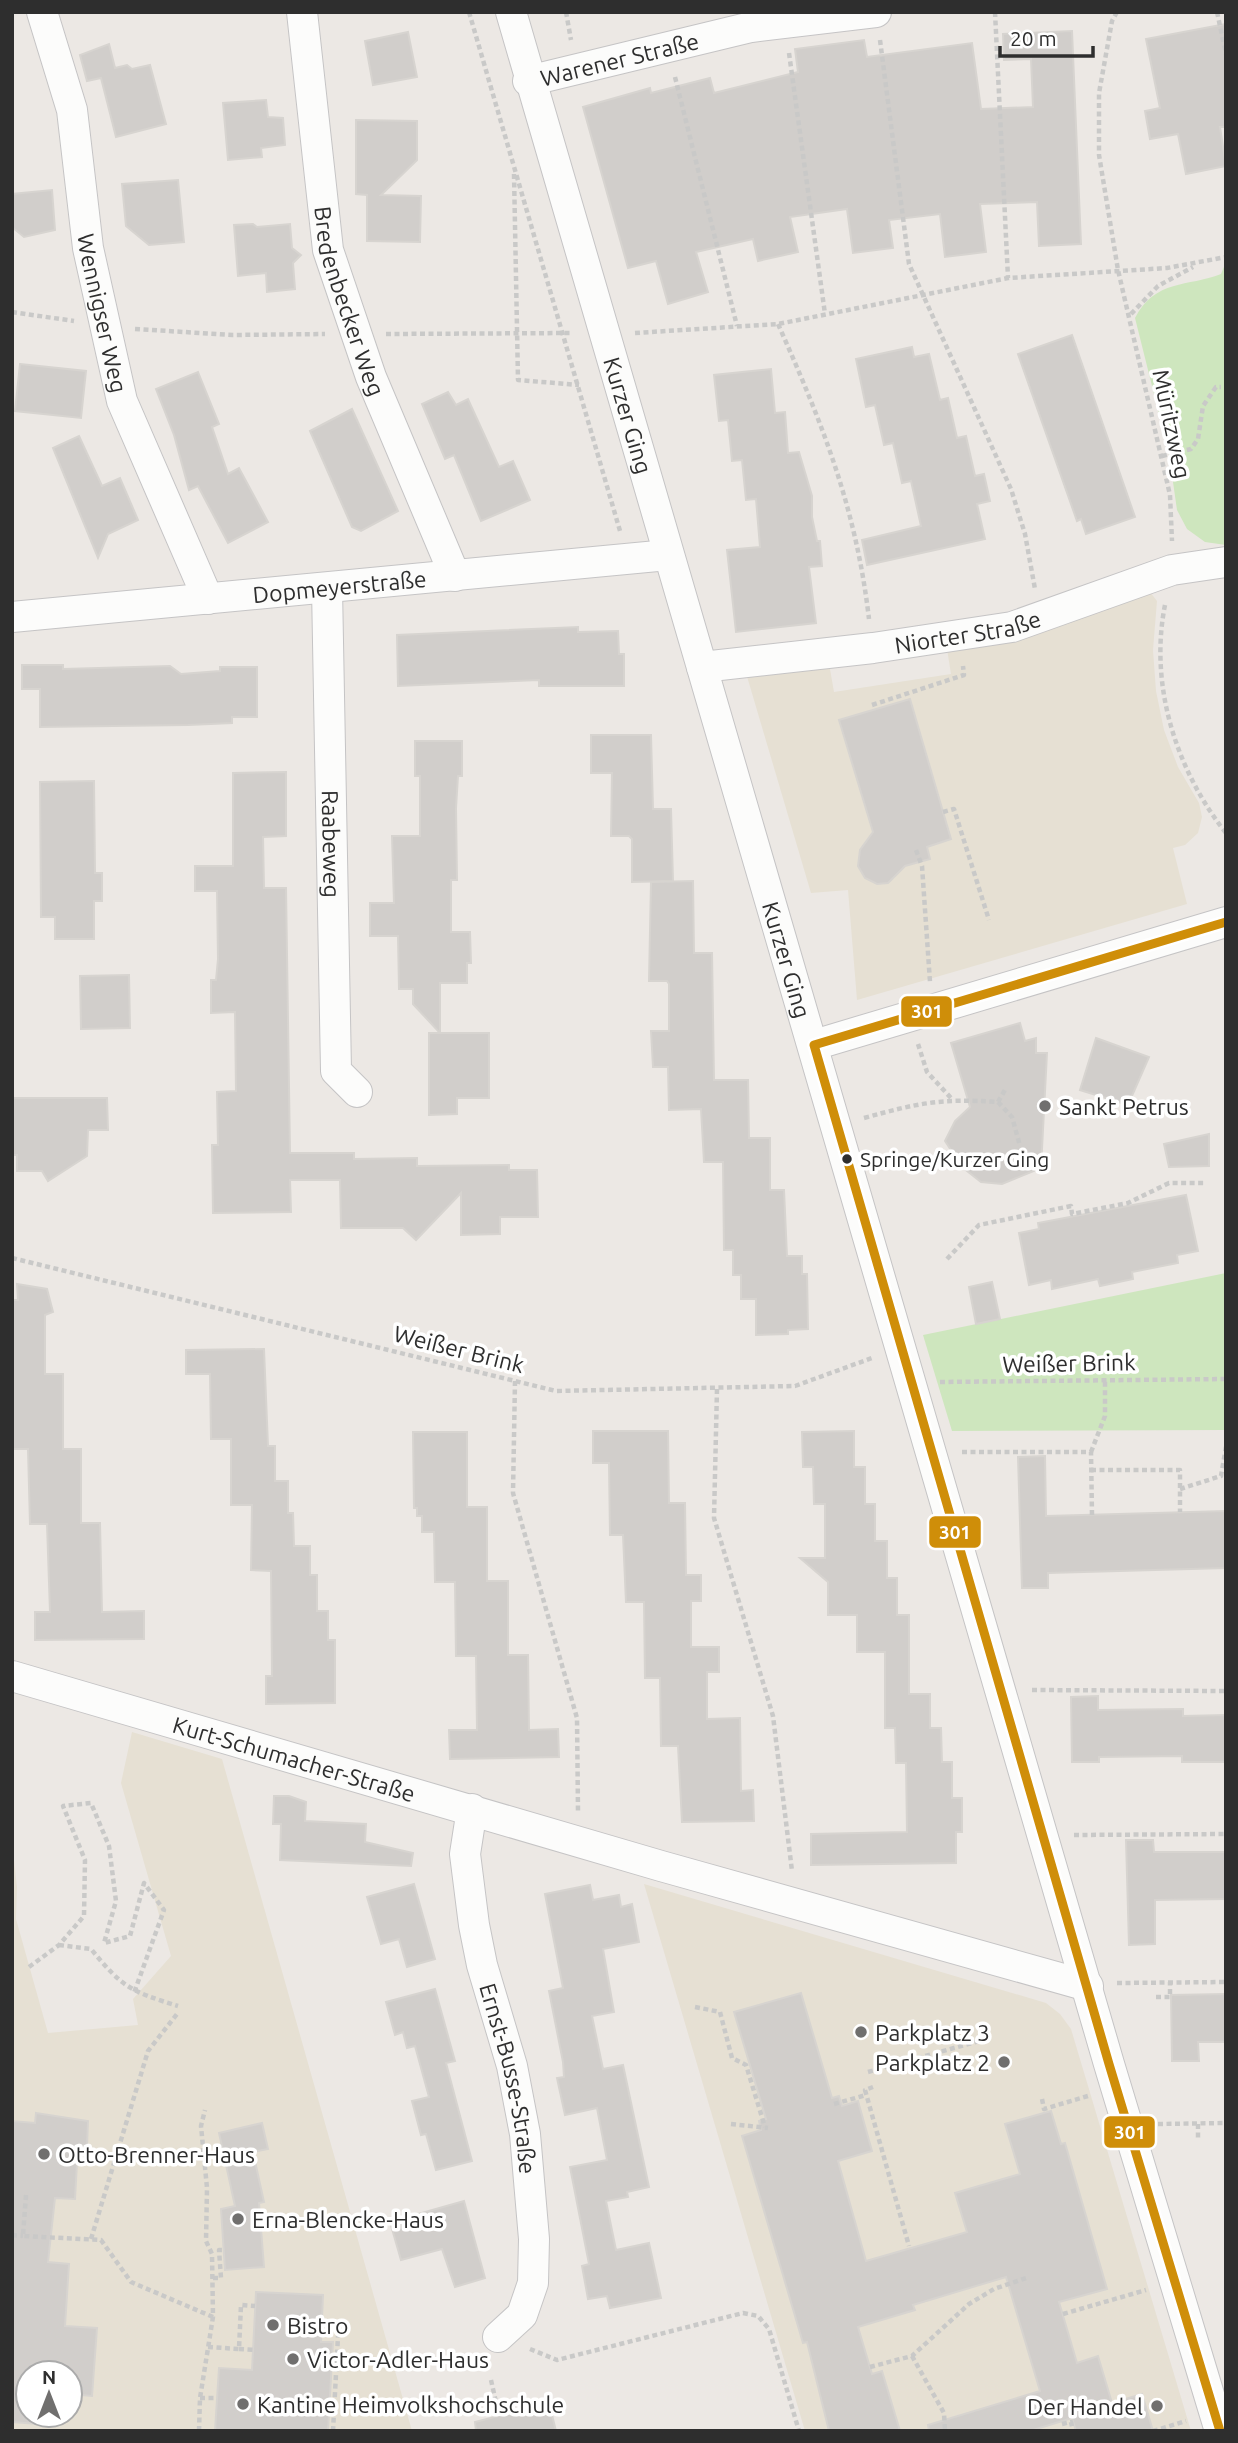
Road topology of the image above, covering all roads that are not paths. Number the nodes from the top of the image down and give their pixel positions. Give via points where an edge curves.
1 (42, 12) edge
2 (302, 12) edge
3 (511, 12) edge
4 (876, 12) edge
5 (750, 20) edge
6 (528, 81) junction
7 (668, 555) junction
8 (1226, 562) edge
9 (455, 576) junction
10 (327, 587) junction
11 (208, 599) junction
12 (12, 617) edge
13 (702, 667) junction
14 (1226, 922) edge
15 (814, 1045) junction
16 (358, 1092) dead end
17 (12, 1676) edge
18 (472, 1809) junction
19 (1099, 1984) junction
20 (498, 2337) road end
21 (1213, 2366) edge
22 (1220, 2431) edge

1 - 11 street, Wennigser Weg via 72,110 88,248 122,401
2 - 9 street, Bredenbecker Weg via 328,250 371,377
3 - 6 street, Kurzer Ging
4 - 5 street, Warener Straße
5 - 6 street, Warener Straße
6 - 7 street, Kurzer Ging
7 - 9 street, Dopmeyerstraße
7 - 13 street, Kurzer Ging
8 - 13 street, Niorter Straße via 1172,570 1012,627
9 - 10 street, Dopmeyerstraße
10 - 11 street, Dopmeyerstraße
10 - 16 street, Raabeweg via 336,1071
11 - 12 street, Dopmeyerstraße
13 - 15 street, Kurzer Ging
14 - 15 street
15 - 19 street, Kurzer Ging via 901,1347
17 - 18 street, Kurt-Schumacher-Straße
18 - 19 street, Kurt-Schumacher-Straße
18 - 20 street, Ernst-Busse-Straße via 465,1854 474,1925 518,2093 534,2239 534,2283 522,2315
19 - 21 street, Kurzer Ging
21 - 22 street, Kurzer Ging

